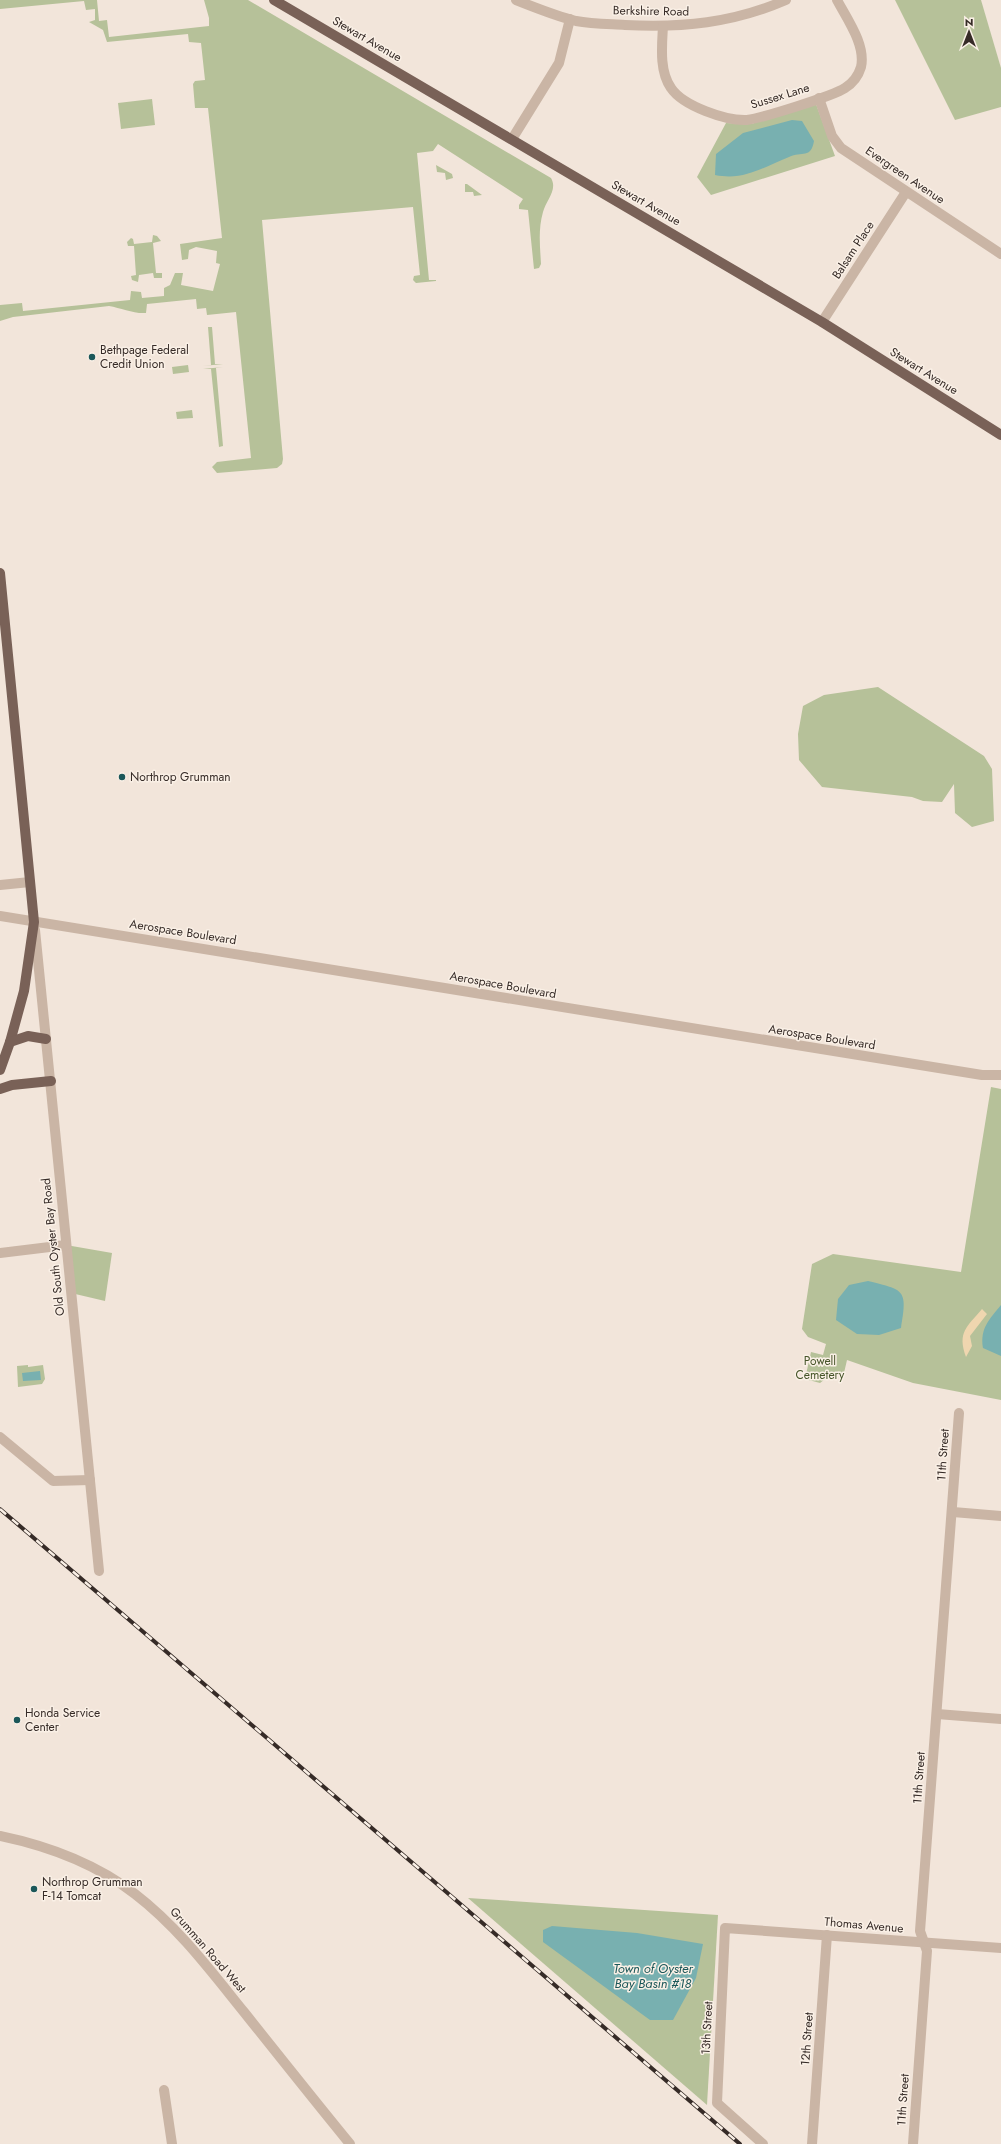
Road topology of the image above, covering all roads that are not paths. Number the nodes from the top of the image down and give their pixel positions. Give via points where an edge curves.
1 (274, 0) edge
2 (516, 0) edge
3 (786, 0) edge
4 (837, 0) edge
5 (570, 19) junction
6 (663, 26) junction
7 (819, 98) junction
8 (512, 139) junction
9 (906, 192) junction
10 (1001, 254) edge
11 (822, 322) junction
12 (1001, 435) edge
13 (0, 573) edge
14 (30, 882) junction
15 (0, 885) edge
16 (0, 916) edge
17 (34, 922) junction
18 (46, 1039) junction
19 (10, 1042) junction
20 (0, 1070) edge
21 (1001, 1075) edge
22 (51, 1081) junction
23 (0, 1089) edge
24 (66, 1245) junction
25 (0, 1253) edge
26 (959, 1413) dead end
27 (0, 1438) edge
28 (90, 1480) junction
29 (953, 1512) junction
30 (1001, 1516) edge
31 (98, 1571) dead end
32 (937, 1714) junction
33 (1001, 1720) edge
34 (0, 1836) edge
35 (725, 1928) joint
36 (828, 1935) junction
37 (925, 1943) junction
38 (1001, 1948) edge
39 (164, 2090) dead end
40 (172, 2144) edge
41 (350, 2144) edge
42 (763, 2144) edge
43 (812, 2144) edge
44 (913, 2144) edge

1 - 8 main road, Stewart Avenue
2 - 5 street, Berkshire Road
3 - 6 street, Berkshire Road via 731,19 684,26
4 - 7 street, Sussex Lane via 859,45 861,68 855,80 843,89
5 - 6 street, Berkshire Road via 603,24
5 - 8 street via 559,63
6 - 7 street, Sussex Lane via 664,74 671,88 681,97 714,115 747,120
7 - 9 street, Evergreen Avenue via 832,136 841,148
8 - 11 main road, Stewart Avenue
9 - 10 street, Evergreen Avenue
9 - 11 street, Balsam Place
11 - 12 main road, Stewart Avenue
13 - 14 main road
14 - 15 street
14 - 17 main road
16 - 17 street, Aerospace Boulevard
17 - 18 street, Old South Oyster Bay Road
17 - 19 main road via 24,991
17 - 21 street, Aerospace Boulevard via 778,1043 982,1075
18 - 19 main road via 28,1036
18 - 22 street, Old South Oyster Bay Road
19 - 20 main road
22 - 23 main road
22 - 24 street, Old South Oyster Bay Road
24 - 25 street
24 - 28 street, Old South Oyster Bay Road
26 - 29 street, 11th Street
27 - 28 street via 53,1481
28 - 31 street, Old South Oyster Bay Road
29 - 30 street
29 - 32 street, 11th Street
32 - 33 street
32 - 37 street, 11th Street via 920,1931
34 - 41 street, Grumman Road West via 50,1849 95,1869 135,1894 169,1923 217,1978
35 - 36 street, Thomas Avenue
35 - 42 street, 13th Street via 717,2103
36 - 37 street, Thomas Avenue
36 - 43 street, 12th Street
37 - 38 street, Thomas Avenue
37 - 44 street, 11th Street via 927,1951
39 - 40 street

